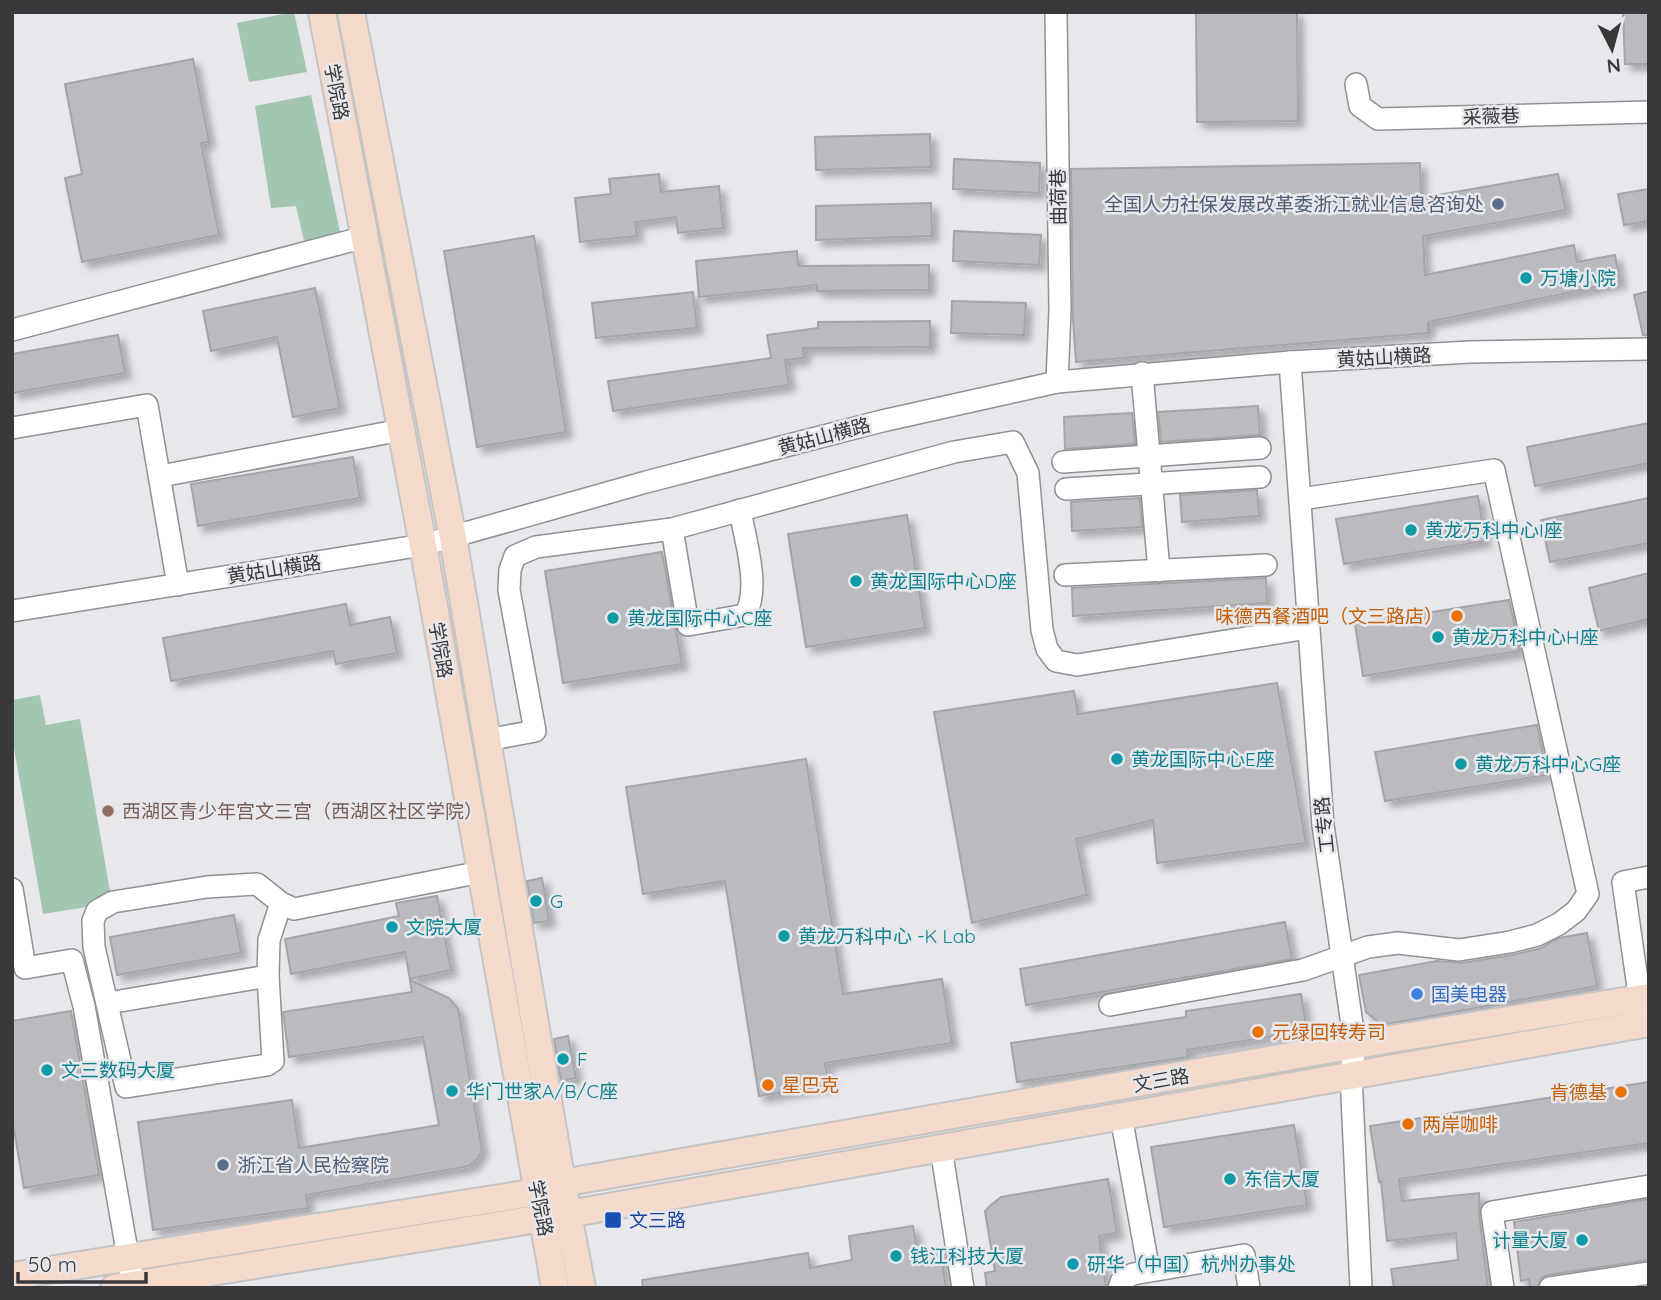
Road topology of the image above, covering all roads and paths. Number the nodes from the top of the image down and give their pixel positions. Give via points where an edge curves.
1 (322, 12) edge
2 (351, 12) edge
3 (1056, 12) edge
4 (1356, 85) dead end
5 (1649, 112) edge
6 (365, 237) junction
7 (12, 330) edge
8 (1649, 349) edge
9 (1290, 362) junction
10 (1142, 373) junction
11 (1057, 382) junction
12 (12, 428) edge
13 (401, 430) junction
14 (1260, 448) dead end
15 (1147, 455) junction
16 (1063, 461) dead end
17 (161, 476) junction
18 (1261, 477) dead end
19 (1153, 485) junction
20 (1066, 489) dead end
21 (1301, 499) junction
22 (740, 510) junction
23 (672, 529) junction
24 (453, 538) junction
25 (423, 545) junction
26 (1266, 565) dead end
27 (1159, 571) junction
28 (1065, 575) dead end
29 (178, 584) junction
30 (12, 611) edge
31 (1308, 628) junction
32 (487, 740) junction
33 (481, 872) junction
34 (1649, 877) edge
35 (12, 889) edge
36 (281, 902) junction
37 (17, 948) edge
38 (1342, 956) junction
39 (268, 976) junction
40 (108, 1003) junction
41 (1110, 1005) dead end
42 (1645, 1011) edge
43 (1355, 1045) junction
44 (1351, 1075) junction
45 (1121, 1116) junction
46 (941, 1148) junction
47 (562, 1183) junction
48 (1649, 1186) edge
49 (537, 1192) junction
50 (556, 1216) junction
51 (129, 1258) junction
52 (1149, 1271) junction
53 (1649, 1273) edge
54 (12, 1276) edge
55 (1582, 1286) edge
56 (122, 1287) edge
57 (555, 1288) edge
58 (582, 1288) edge
59 (963, 1288) edge
60 (1119, 1288) edge
61 (1249, 1288) edge
62 (1361, 1288) edge
63 (1503, 1288) edge
64 (1549, 1288) edge

1 - 6 main road, 学院路
2 - 24 main road, 学院路
3 - 11 street, 曲荷巷
4 - 5 street, 采薇巷 via 1360,106 1378,119
6 - 7 street
6 - 13 main road, 学院路
8 - 9 street, 黄姑山横路
9 - 10 street, 黄姑山横路
9 - 21 street, 工专路
10 - 11 street, 黄姑山横路
10 - 15 street
11 - 24 street, 黄姑山横路 via 869,424
12 - 17 street via 147,405
13 - 17 street
13 - 25 main road, 学院路
14 - 15 street
15 - 16 street
15 - 19 street
17 - 29 street
18 - 19 street
19 - 20 street
19 - 27 street
21 - 31 street, 工专路
21 - 38 street via 1494,470 1588,894 1559,924 1510,942 1459,950 1398,943
22 - 23 street
22 - 23 street via 753,589 745,615 688,625
22 - 31 street via 954,452 1013,442 1028,473 1042,630 1056,661 1077,665
23 - 32 street via 536,547 515,556 509,590 536,731
24 - 25 street, 黄姑山横路
24 - 32 main road, 学院路
25 - 29 street, 黄姑山横路
25 - 33 main road, 学院路
26 - 27 street
27 - 28 street
29 - 30 street, 黄姑山横路
31 - 38 street, 工专路 via 1323,825
32 - 47 main road, 学院路
33 - 36 street via 295,909
33 - 49 main road, 学院路
34 - 42 street via 1623,883
35 - 37 street
36 - 39 street via 270,940
36 - 40 street via 257,884 113,902 97,911 94,947
37 - 51 street via 25,968 72,960
38 - 41 street via 1303,970
38 - 43 street, 工专路
39 - 40 street
39 - 40 street via 273,1061 267,1065 126,1087
42 - 43 main road, 文三路
42 - 44 main road, 文三路
43 - 44 street, 工专路
43 - 47 main road, 文三路
44 - 45 main road, 文三路
44 - 62 street, 工专路
45 - 46 main road, 文三路
45 - 52 street
46 - 50 main road, 文三路
46 - 59 street
47 - 49 main road, 文三路
47 - 50 main road, 学院路
48 - 63 street via 1492,1212
49 - 50 main road, 学院路
49 - 51 main road, 文三路
50 - 56 main road, 文三路
50 - 57 main road, 学院路
50 - 58 main road, 学院路
51 - 54 main road, 文三路
51 - 56 street
52 - 60 street via 1122,1280
52 - 61 street via 1244,1255
53 - 55 street
55 - 64 street

